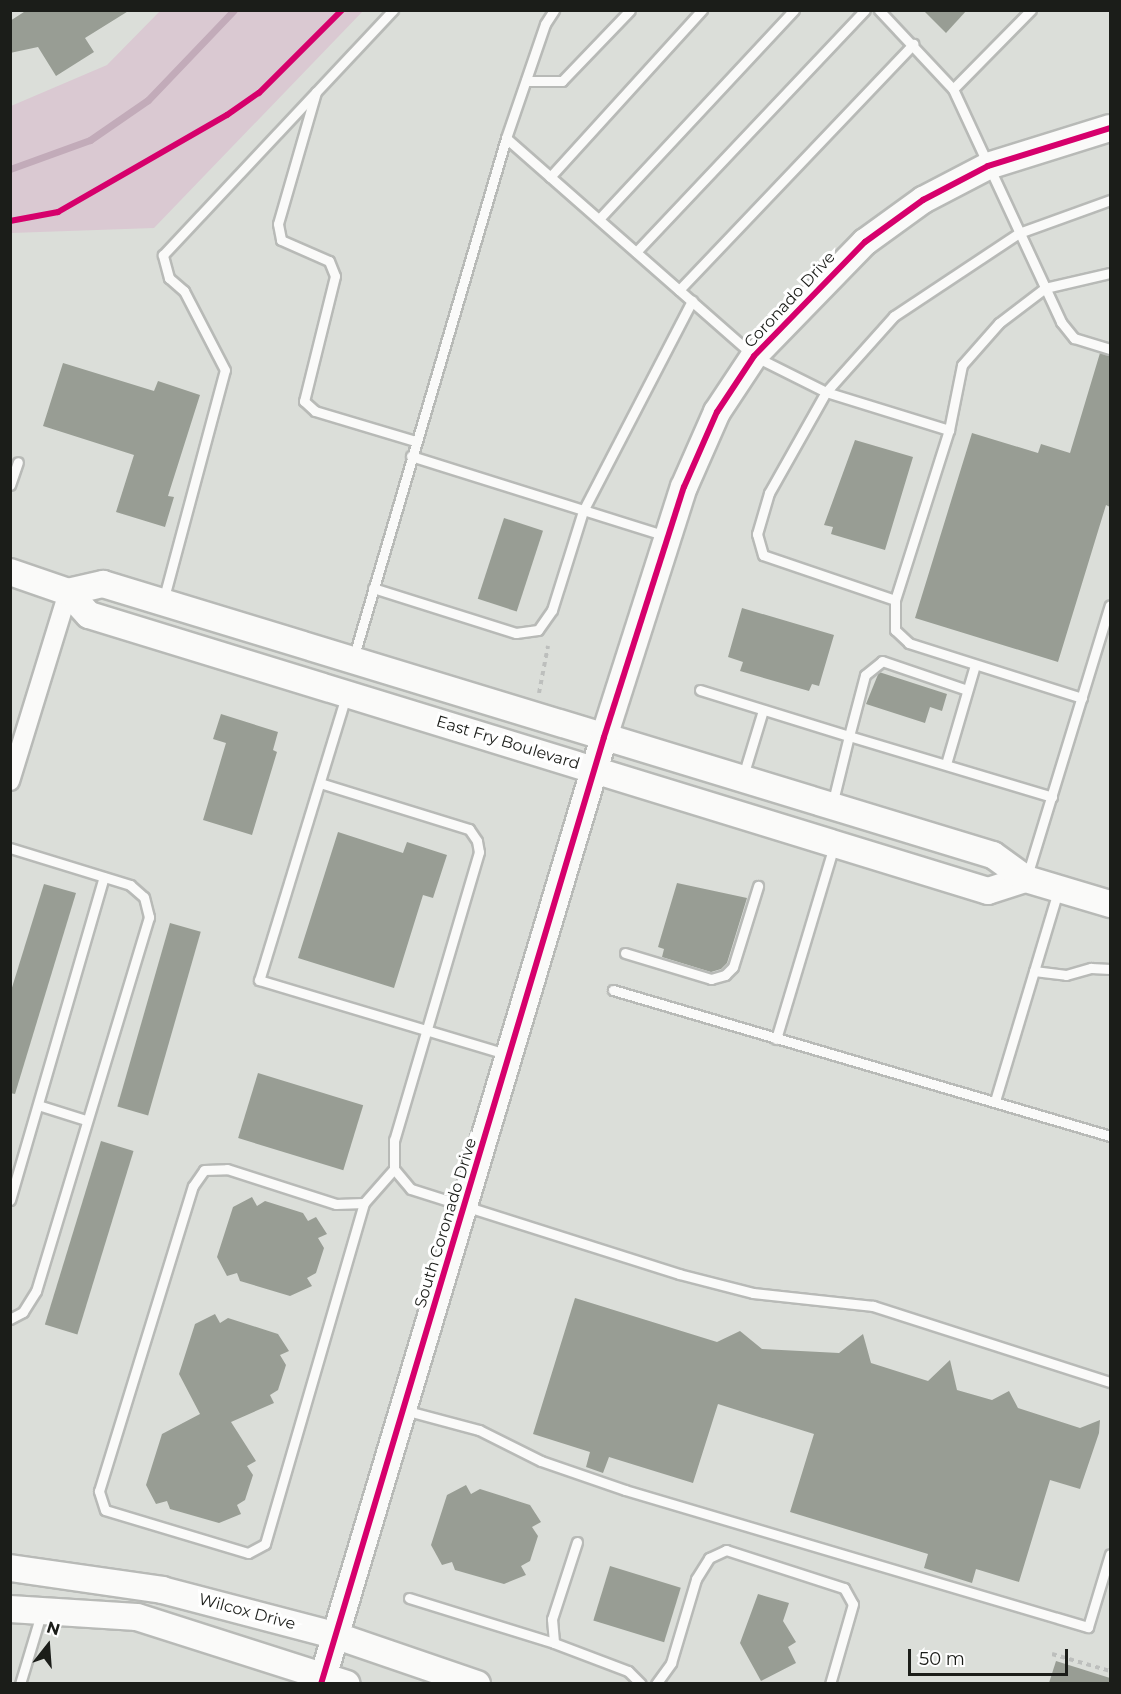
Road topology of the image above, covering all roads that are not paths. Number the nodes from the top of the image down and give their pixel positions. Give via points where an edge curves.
1 (393, 10) edge
2 (554, 10) edge
3 (630, 10) edge
4 (702, 10) edge
5 (794, 10) edge
6 (865, 10) edge
7 (879, 10) edge
8 (1031, 10) edge
9 (913, 44) junction
10 (526, 81) junction
11 (953, 89) junction
12 (317, 90) junction
13 (1110, 128) edge
14 (506, 138) junction
15 (988, 166) junction
16 (550, 177) junction
17 (1110, 200) edge
18 (599, 219) junction
19 (1019, 233) junction
20 (636, 252) junction
21 (1110, 273) edge
22 (1045, 288) junction
23 (679, 290) junction
24 (692, 301) junction
25 (1110, 349) edge
26 (754, 356) junction
27 (826, 392) junction
28 (948, 430) junction
29 (415, 441) junction
30 (411, 456) junction
31 (18, 462) dead end
32 (10, 485) edge
33 (583, 511) junction
34 (668, 537) junction
35 (10, 572) edge
36 (373, 588) junction
37 (68, 592) junction
38 (895, 600) junction
39 (162, 602) junction
40 (1110, 605) edge
41 (354, 659) junction
42 (975, 665) junction
43 (700, 690) dead end
44 (968, 690) junction
45 (347, 693) junction
46 (1082, 698) junction
47 (763, 710) junction
48 (849, 736) junction
49 (604, 737) junction
50 (945, 764) junction
51 (594, 770) junction
52 (743, 778) junction
53 (10, 781) edge
54 (320, 783) junction
55 (1052, 797) junction
56 (832, 805) junction
57 (835, 844) junction
58 (10, 848) edge
59 (104, 876) junction
60 (1026, 879) junction
61 (758, 886) dead end
62 (1058, 889) junction
63 (1110, 904) edge
64 (625, 953) dead end
65 (1110, 969) edge
66 (1034, 971) junction
67 (613, 990) dead end
68 (428, 1031) junction
69 (776, 1039) junction
70 (510, 1055) junction
71 (995, 1101) junction
72 (38, 1105) junction
73 (86, 1120) junction
74 (1110, 1136) edge
75 (394, 1168) junction
76 (10, 1200) edge
77 (364, 1203) junction
78 (465, 1205) junction
79 (10, 1319) edge
80 (1110, 1382) edge
81 (404, 1410) junction
82 (577, 1542) dead end
83 (1110, 1554) edge
84 (10, 1568) edge
85 (409, 1598) dead end
86 (10, 1610) edge
87 (41, 1611) junction
88 (337, 1636) junction
89 (554, 1642) junction
90 (331, 1681) edge
91 (20, 1683) edge
92 (477, 1683) edge
93 (641, 1683) edge
94 (656, 1683) edge
95 (830, 1683) edge

1 - 12 lane
2 - 10 lane
3 - 10 lane via 562,81
4 - 16 lane
5 - 18 lane
6 - 20 lane
7 - 9 lane
8 - 11 lane
9 - 11 lane
9 - 23 lane
10 - 14 lane
11 - 15 lane
12 - 29 lane via 278,224 281,240 329,261 335,276 304,401 315,411
12 - 39 lane via 163,255 169,278 184,291 225,370
13 - 15 street, Coronado Drive
14 - 16 lane
14 - 29 lane
15 - 19 lane
15 - 26 street, Coronado Drive via 923,200 865,242
16 - 18 lane
17 - 19 lane
18 - 20 lane
19 - 22 lane
19 - 27 lane via 894,316
20 - 23 lane
21 - 22 lane
22 - 25 lane via 1074,338
22 - 28 lane via 999,323 962,365
23 - 24 lane
24 - 26 lane
24 - 33 lane
26 - 27 lane
26 - 34 street, Coronado Drive via 717,412 684,487
27 - 28 lane
27 - 38 lane via 769,493 757,534 763,555
28 - 38 lane
29 - 30 lane
30 - 33 lane
30 - 36 lane
31 - 32 lane
33 - 34 lane
33 - 36 lane via 552,610 538,630 516,633
34 - 49 street, Coronado Drive
35 - 37 street, East Fry Boulevard
36 - 41 lane
37 - 39 street, East Fry Boulevard via 103,584
37 - 45 street, East Fry Boulevard via 90,615
37 - 53 street
38 - 42 lane via 895,630 909,643
39 - 41 street, East Fry Boulevard
40 - 46 lane
41 - 49 street, East Fry Boulevard
42 - 44 lane
42 - 46 lane
43 - 47 lane
44 - 48 lane via 882,661 865,675
44 - 50 lane
45 - 51 street, East Fry Boulevard
45 - 54 lane
46 - 55 lane
47 - 48 lane
47 - 52 lane
48 - 50 lane
48 - 56 lane
49 - 51 street, Coronado Drive
49 - 52 street, East Fry Boulevard
50 - 55 lane
51 - 57 street, East Fry Boulevard
51 - 70 street, South Coronado Drive
52 - 56 street, East Fry Boulevard
54 - 68 lane via 469,829 477,841 479,852
54 - 68 lane via 259,980
55 - 60 lane
56 - 60 street, East Fry Boulevard via 993,855
57 - 60 street, East Fry Boulevard via 988,891
57 - 69 lane
58 - 59 lane
59 - 72 lane
59 - 73 lane via 130,885 144,897 149,917
60 - 62 street, East Fry Boulevard
61 - 64 lane via 733,967 724,975 711,979
62 - 63 street, East Fry Boulevard
62 - 66 lane
65 - 66 lane via 1091,968 1066,975
66 - 71 lane
67 - 69 lane
68 - 70 lane
68 - 75 lane via 394,1140
69 - 71 lane
70 - 78 street, South Coronado Drive
71 - 74 lane
72 - 73 lane
72 - 76 lane
73 - 79 lane via 36,1291 23,1312
75 - 77 lane
75 - 78 lane via 411,1189
77 - 77 lane via 336,1204 227,1169 204,1170 193,1186 99,1491 105,1510 248,1553 265,1544
78 - 80 lane via 753,1293 873,1306
78 - 81 street, South Coronado Drive
81 - 83 lane via 479,1430 541,1461 625,1490 1088,1627
81 - 88 street, South Coronado Drive
82 - 89 lane via 552,1618
84 - 88 street, Wilcox Drive via 162,1590
85 - 89 lane
86 - 87 street
87 - 90 street via 137,1617
87 - 91 lane
88 - 90 street, South Coronado Drive
88 - 92 street, Wilcox Drive
89 - 93 lane via 628,1671
94 - 95 lane via 671,1663 696,1579 709,1558 726,1550 844,1588 853,1604

